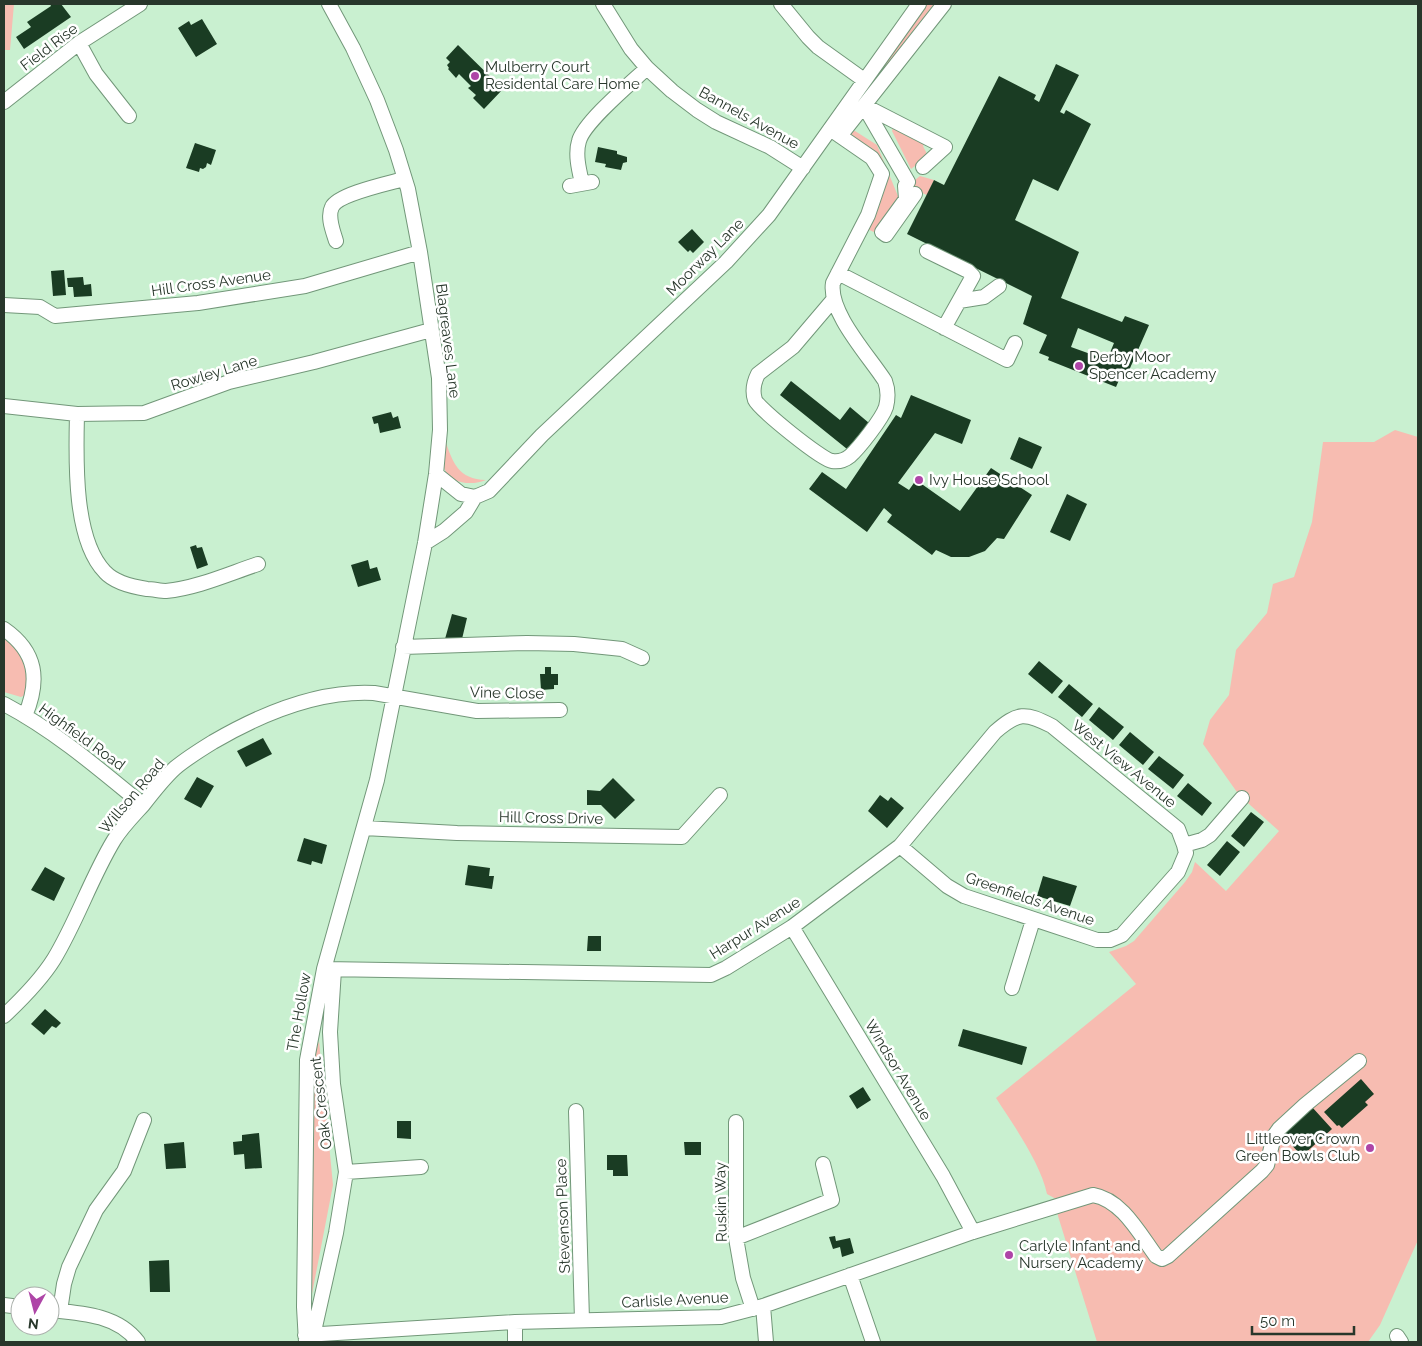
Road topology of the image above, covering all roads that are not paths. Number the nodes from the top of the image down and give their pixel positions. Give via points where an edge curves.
1 (140, 4) edge
2 (328, 4) edge
3 (603, 4) edge
4 (781, 4) edge
5 (919, 4) edge
6 (944, 4) edge
7 (79, 43) junction
8 (647, 68) junction
9 (864, 80) junction
10 (4, 102) edge
11 (864, 106) junction
12 (129, 116) dead end
13 (835, 132) junction
14 (923, 167) dead end
15 (804, 168) junction
16 (404, 179) junction
17 (581, 184) dead end
18 (915, 194) dead end
19 (336, 241) dead end
20 (927, 251) dead end
21 (420, 252) junction
22 (838, 273) junction
23 (999, 286) dead end
24 (833, 300) junction
25 (959, 300) junction
26 (4, 305) edge
27 (944, 328) junction
28 (431, 330) junction
29 (1015, 343) dead end
30 (4, 406) edge
31 (77, 414) junction
32 (436, 474) junction
33 (475, 497) junction
34 (425, 543) junction
35 (258, 564) dead end
36 (4, 629) edge
37 (403, 647) junction
38 (642, 658) dead end
39 (394, 696) junction
40 (4, 704) edge
41 (560, 710) dead end
42 (25, 716) junction
43 (1034, 716) joint
44 (720, 795) dead end
45 (1242, 798) dead end
46 (143, 804) junction
47 (364, 828) junction
48 (1184, 844) junction
49 (900, 846) junction
50 (1034, 920) junction
51 (792, 926) junction
52 (329, 969) junction
53 (1012, 988) dead end
54 (4, 1016) edge
55 (1359, 1061) dead end
56 (576, 1111) dead end
57 (144, 1120) dead end
58 (736, 1122) dead end
59 (823, 1164) dead end
60 (421, 1167) dead end
61 (346, 1172) junction
62 (973, 1232) junction
63 (736, 1238) junction
64 (850, 1275) junction
65 (60, 1296) edge
66 (758, 1308) junction
67 (60, 1311) edge
68 (582, 1320) junction
69 (515, 1322) junction
70 (308, 1338) edge
71 (138, 1342) edge
72 (515, 1342) edge
73 (766, 1342) edge
74 (873, 1342) edge

1 - 7 street, Field Rise
2 - 16 street, Blagreaves Lane via 369,82
3 - 8 street, Bannels Avenue
4 - 9 street via 818,47
5 - 9 street, Moorway Lane
6 - 11 street
7 - 10 street, Field Rise
7 - 12 street via 96,74
8 - 15 street, Bannels Avenue via 697,110
8 - 17 street via 582,132 578,147
9 - 13 street, Moorway Lane
11 - 13 street
11 - 14 street via 944,147
11 - 18 street via 908,182 905,186 906,199 882,232 886,235
13 - 15 street, Moorway Lane
13 - 22 street via 872,158 882,174 868,214
15 - 33 street, Moorway Lane via 769,215 726,262 542,436 489,491
16 - 19 street via 336,201 330,217
16 - 21 street, Blagreaves Lane
20 - 25 street via 973,276
21 - 26 street, Hill Cross Avenue via 305,286 198,303 55,316 40,307
21 - 28 street, Blagreaves Lane
22 - 24 street via 833,283
22 - 27 street
23 - 25 street via 984,297
24 - 24 street via 885,381 887,392 882,418 850,456 838,461 818,455 759,406 754,392 758,374 793,347
25 - 27 street
27 - 29 street via 1006,360
28 - 31 street, Rowley Lane via 229,382 144,413
28 - 32 street, Blagreaves Lane via 440,395
30 - 31 street, Rowley Lane
31 - 35 street via 76,456 84,527 89,547 107,574 132,587 165,591
32 - 33 street via 461,494
32 - 34 street, Blagreaves Lane
33 - 34 street, Moorway Lane via 466,512
34 - 37 street, Blagreaves Lane
36 - 42 street, Highfield Road via 19,641 34,673 34,691
37 - 38 street via 574,644 622,649
37 - 39 street, Blagreaves Lane
39 - 41 street, Vine Close via 477,711
39 - 46 street, Willson Road via 359,692 331,696 282,708 261,717 182,762
39 - 47 street, The Hollow
40 - 42 street, Highfield Road
42 - 46 street, Highfield Road via 88,759
43 - 48 street, West View Avenue via 1052,726 1178,829
43 - 49 street, Harpur Avenue via 1018,716 995,732
44 - 47 street, Hill Cross Drive via 682,837
45 - 48 street via 1210,835
46 - 54 street, Willson Road via 115,839 53,960
47 - 52 street, The Hollow
48 - 50 street, Greenfields Avenue via 1186,854 1178,872 1122,935 1110,940 1097,940
49 - 50 street, Greenfields Avenue via 947,886 964,896
49 - 51 street, Harpur Avenue
50 - 53 street
51 - 52 street, Harpur Avenue via 711,975
51 - 62 street, Windsor Avenue via 944,1176
52 - 61 street, Oak Crescent via 333,1084
52 - 70 street, The Hollow via 311,1036 306,1077
55 - 62 street, Carlisle Avenue via 1279,1129 1262,1172 1162,1259 1156,1256 1111,1201 1093,1195
56 - 68 street, Stevenson Place
57 - 65 street via 124,1171 96,1210 69,1267
58 - 63 street, Ruskin Way
59 - 63 street via 832,1200
60 - 61 street
61 - 70 street, Oak Crescent via 336,1233
62 - 64 street, Carlisle Avenue
63 - 66 street, Ruskin Way via 744,1278
64 - 66 street, Carlisle Avenue
64 - 74 street
66 - 68 street, Carlisle Avenue via 722,1317
66 - 73 street, Ruskin Way
67 - 71 street via 112,1320
68 - 69 street, Carlisle Avenue
69 - 70 street, Carlisle Avenue
69 - 72 street

